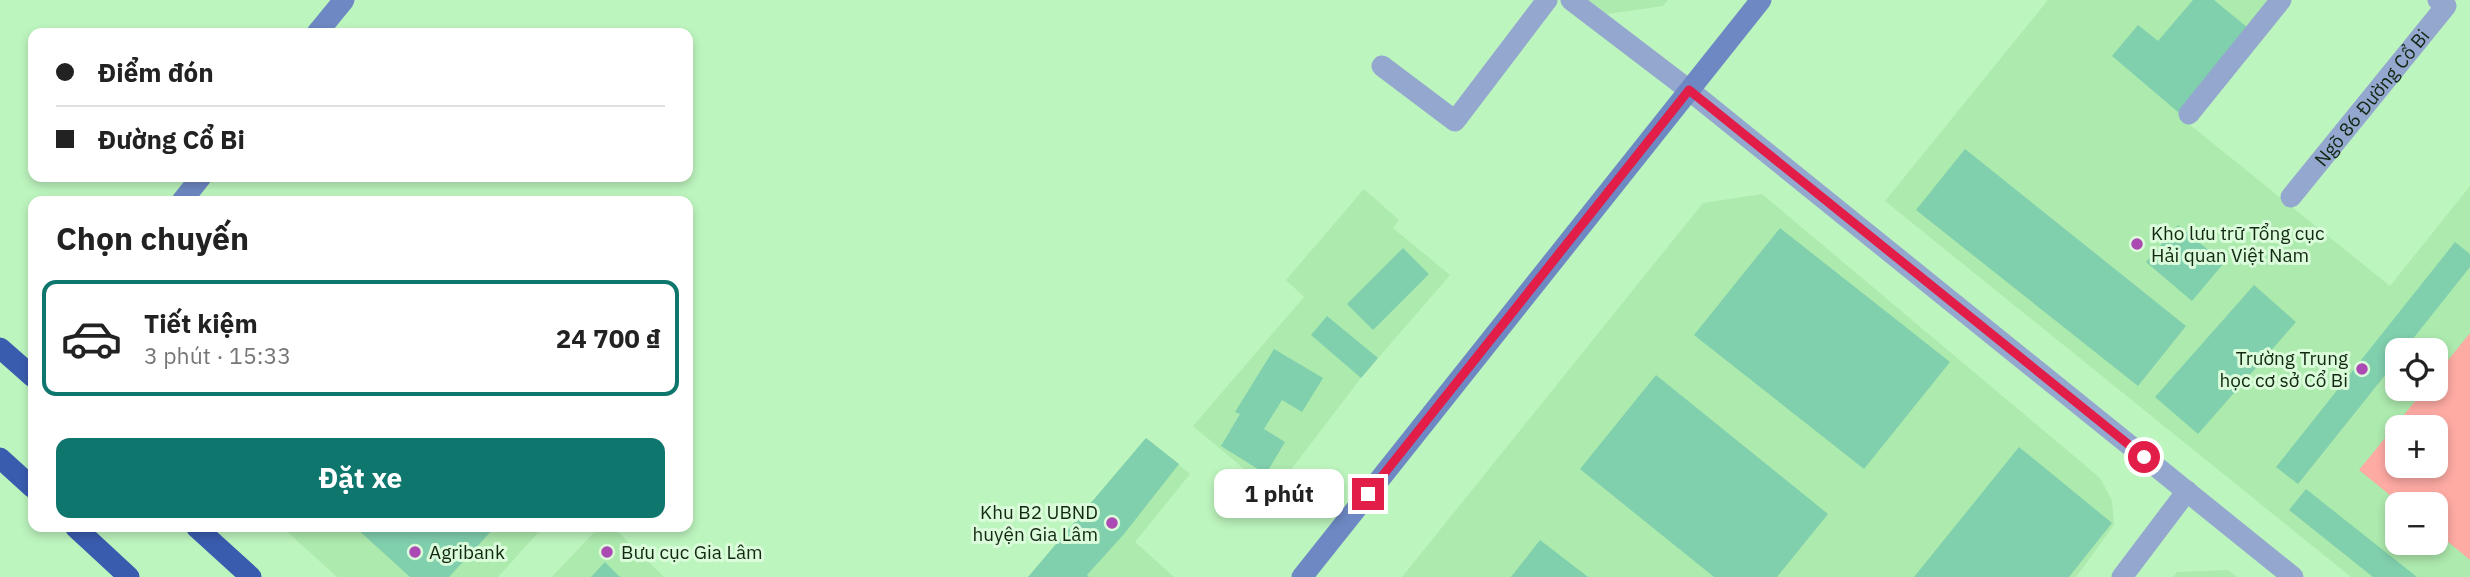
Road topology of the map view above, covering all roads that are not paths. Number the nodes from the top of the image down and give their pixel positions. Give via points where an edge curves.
1 (344, 0) edge
2 (1547, 0) edge
3 (1571, 0) edge
4 (1761, 0) edge
5 (2281, 0) edge
6 (2438, 0) edge
7 (321, 28) edge
8 (1382, 66) dead end
9 (1689, 90) junction
10 (2189, 114) dead end
11 (197, 182) edge
12 (186, 196) edge
13 (2291, 197) dead end
14 (0, 348) edge
15 (28, 373) edge
16 (0, 458) edge
17 (28, 483) edge
18 (2187, 491) junction
19 (80, 532) edge
20 (202, 532) edge
21 (129, 577) edge
22 (251, 577) edge
23 (1302, 577) edge
24 (2122, 577) edge
25 (2293, 577) edge

1 - 7 main road
2 - 8 street via 1455,121
3 - 9 street
4 - 9 main road
5 - 10 street
6 - 13 street, Ngõ 86 Đường Cổ Bi via 2446,6
9 - 18 street
9 - 23 main road
11 - 12 main road
14 - 15 highway
16 - 17 highway
18 - 24 street
18 - 25 street
19 - 21 highway
20 - 22 highway

